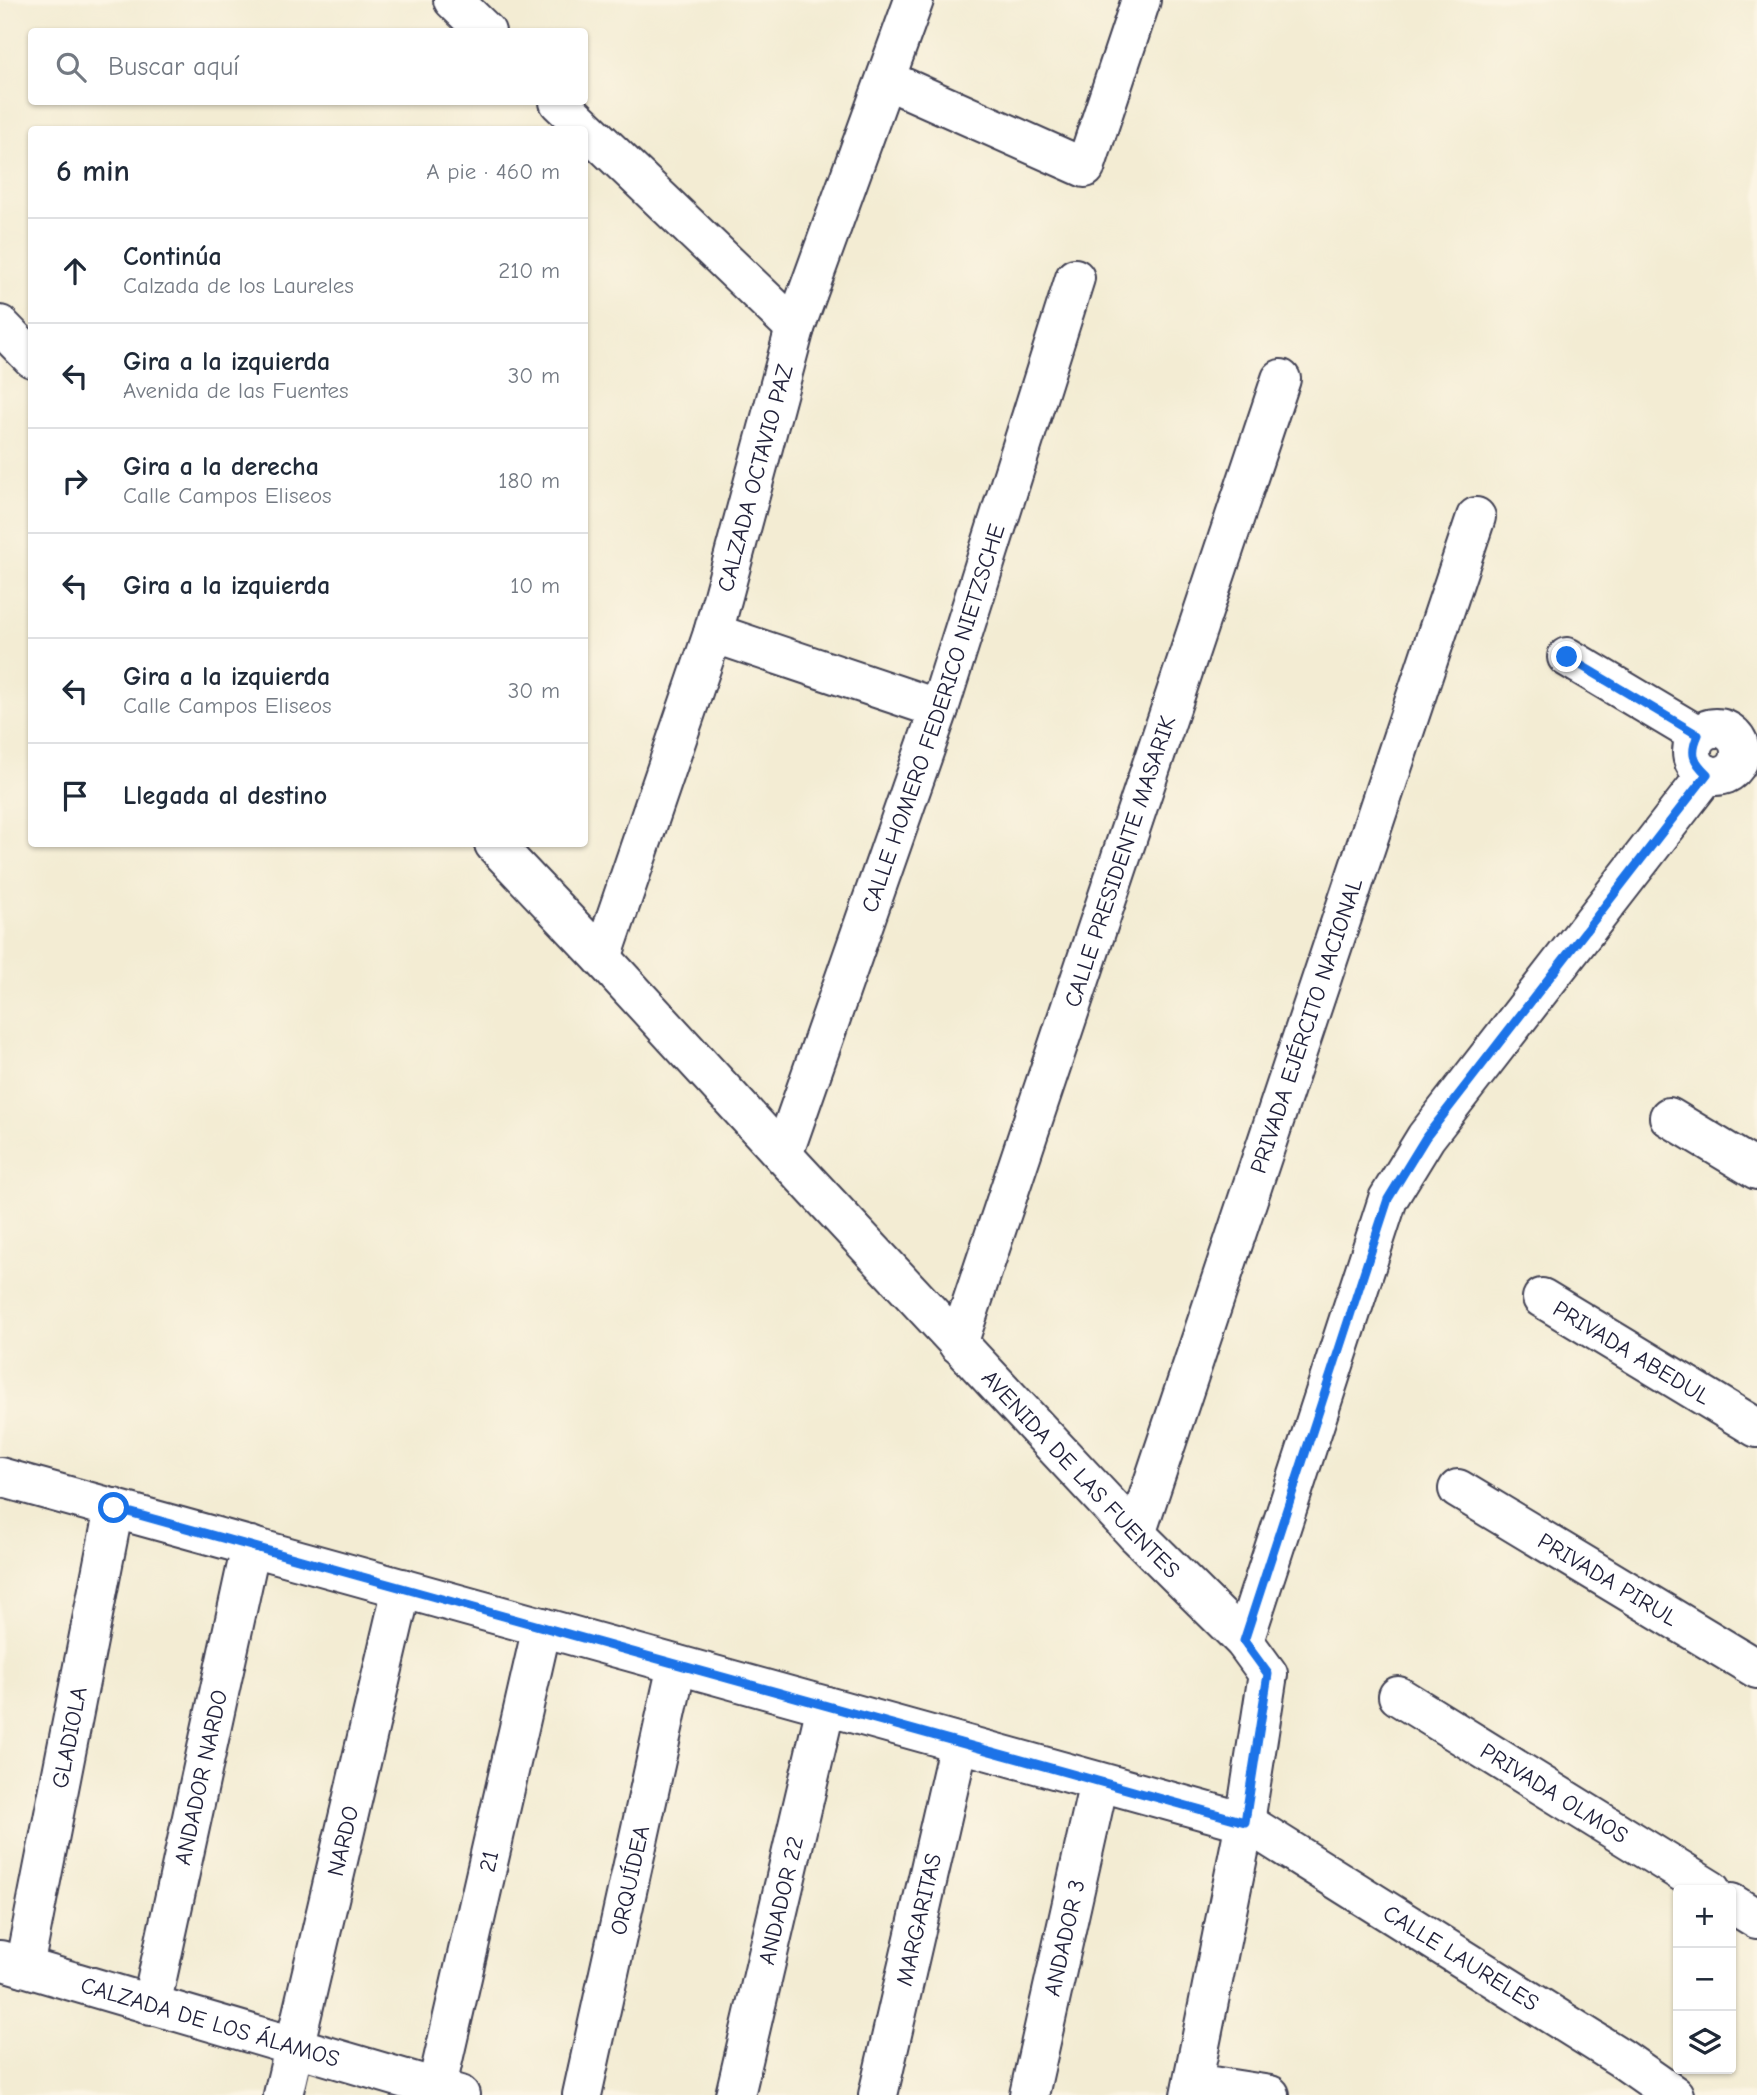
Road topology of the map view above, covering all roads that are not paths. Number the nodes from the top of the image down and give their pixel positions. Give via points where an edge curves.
1 (453, 0) edge
2 (914, 0) edge
3 (1141, 0) edge
4 (482, 28) edge
5 (887, 80) junction
6 (562, 105) edge
7 (584, 126) edge
8 (588, 130) edge
9 (1075, 278) dead end
10 (0, 325) edge
11 (795, 328) junction
12 (28, 354) edge
13 (1281, 379) dead end
14 (1476, 517) dead end
15 (713, 632) junction
16 (1567, 657) dead end
17 (939, 709) junction
18 (497, 847) edge
19 (602, 958) junction
20 (1668, 1117) dead end
21 (783, 1155) junction
22 (1757, 1170) edge
23 (1542, 1298) dead end
24 (958, 1344) junction
25 (1757, 1429) edge
26 (0, 1476) edge
27 (1458, 1489) dead end
28 (114, 1508) junction
29 (1136, 1534) junction
30 (251, 1546) junction
31 (402, 1588) junction
32 (542, 1627) junction
33 (1244, 1641) junction
34 (677, 1664) junction
35 (1757, 1669) edge
36 (1398, 1696) dead end
37 (827, 1706) junction
38 (959, 1742) junction
39 (1099, 1782) junction
40 (1245, 1822) junction
41 (1703, 1885) edge
42 (1736, 1906) edge
43 (1757, 1919) edge
44 (12, 1964) edge
45 (150, 2006) junction
46 (295, 2045) junction
47 (1619, 2077) edge
48 (1191, 2089) edge
49 (444, 2093) edge
50 (283, 2095) edge
51 (582, 2095) edge
52 (735, 2095) edge
53 (878, 2095) edge
54 (1029, 2095) edge
55 (1270, 2095) edge
56 (1674, 2095) edge

1 - 4 street
2 - 5 street, CALZADA OCTAVIO PAZ
3 - 5 street via 1085,168
5 - 11 street, CALZADA OCTAVIO PAZ
6 - 7 street
8 - 11 street
9 - 17 street, CALLE HOMERO FEDERICO NIETZSCHE
10 - 12 street
11 - 15 street, CALZADA OCTAVIO PAZ
13 - 24 street, CALLE PRESIDENTE MASARIK
14 - 29 street, PRIVADA EJÉRCITO NACIONAL
15 - 17 street
15 - 19 street, CALZADA OCTAVIO PAZ
16 - 33 street via 1698,735 1692,749 1695,764 1707,774 1426,1137 1388,1199
17 - 21 street, CALLE HOMERO FEDERICO NIETZSCHE
18 - 19 street, AVENIDA DE LAS FUENTES
19 - 21 street, AVENIDA DE LAS FUENTES
20 - 22 street
21 - 24 street, AVENIDA DE LAS FUENTES
23 - 25 street, PRIVADA ABEDUL
24 - 29 street, AVENIDA DE LAS FUENTES
26 - 28 street, CALLE LAURELES
27 - 35 street, PRIVADA PIRUL
28 - 30 street, CALLE LAURELES
28 - 44 street, GLADIOLA
29 - 33 street, AVENIDA DE LAS FUENTES
30 - 31 street, CALLE LAURELES
30 - 45 street, ANDADOR NARDO
31 - 32 street, CALLE LAURELES
31 - 46 street, NARDO
32 - 34 street, CALLE LAURELES
32 - 49 street, 21
33 - 40 street, AVENIDA DE LAS FUENTES via 1268,1674
34 - 37 street, CALLE LAURELES
34 - 51 street, ORQUÍDEA
36 - 41 street, PRIVADA OLMOS
37 - 38 street, CALLE LAURELES
37 - 52 street, ANDADOR 22
38 - 39 street, CALLE LAURELES
38 - 53 street, MARGARITAS
39 - 40 street, CALLE LAURELES
39 - 54 street, ANDADOR 3
40 - 47 street, CALLE LAURELES
40 - 48 street, AVENIDA DE LAS FUENTES
42 - 43 street
44 - 45 street, CALZADA DE LOS ÁLAMOS
45 - 46 street, CALZADA DE LOS ÁLAMOS
46 - 49 street, CALZADA DE LOS ÁLAMOS
46 - 50 street, NARDO
47 - 56 street, CALLE LAURELES
48 - 55 street

